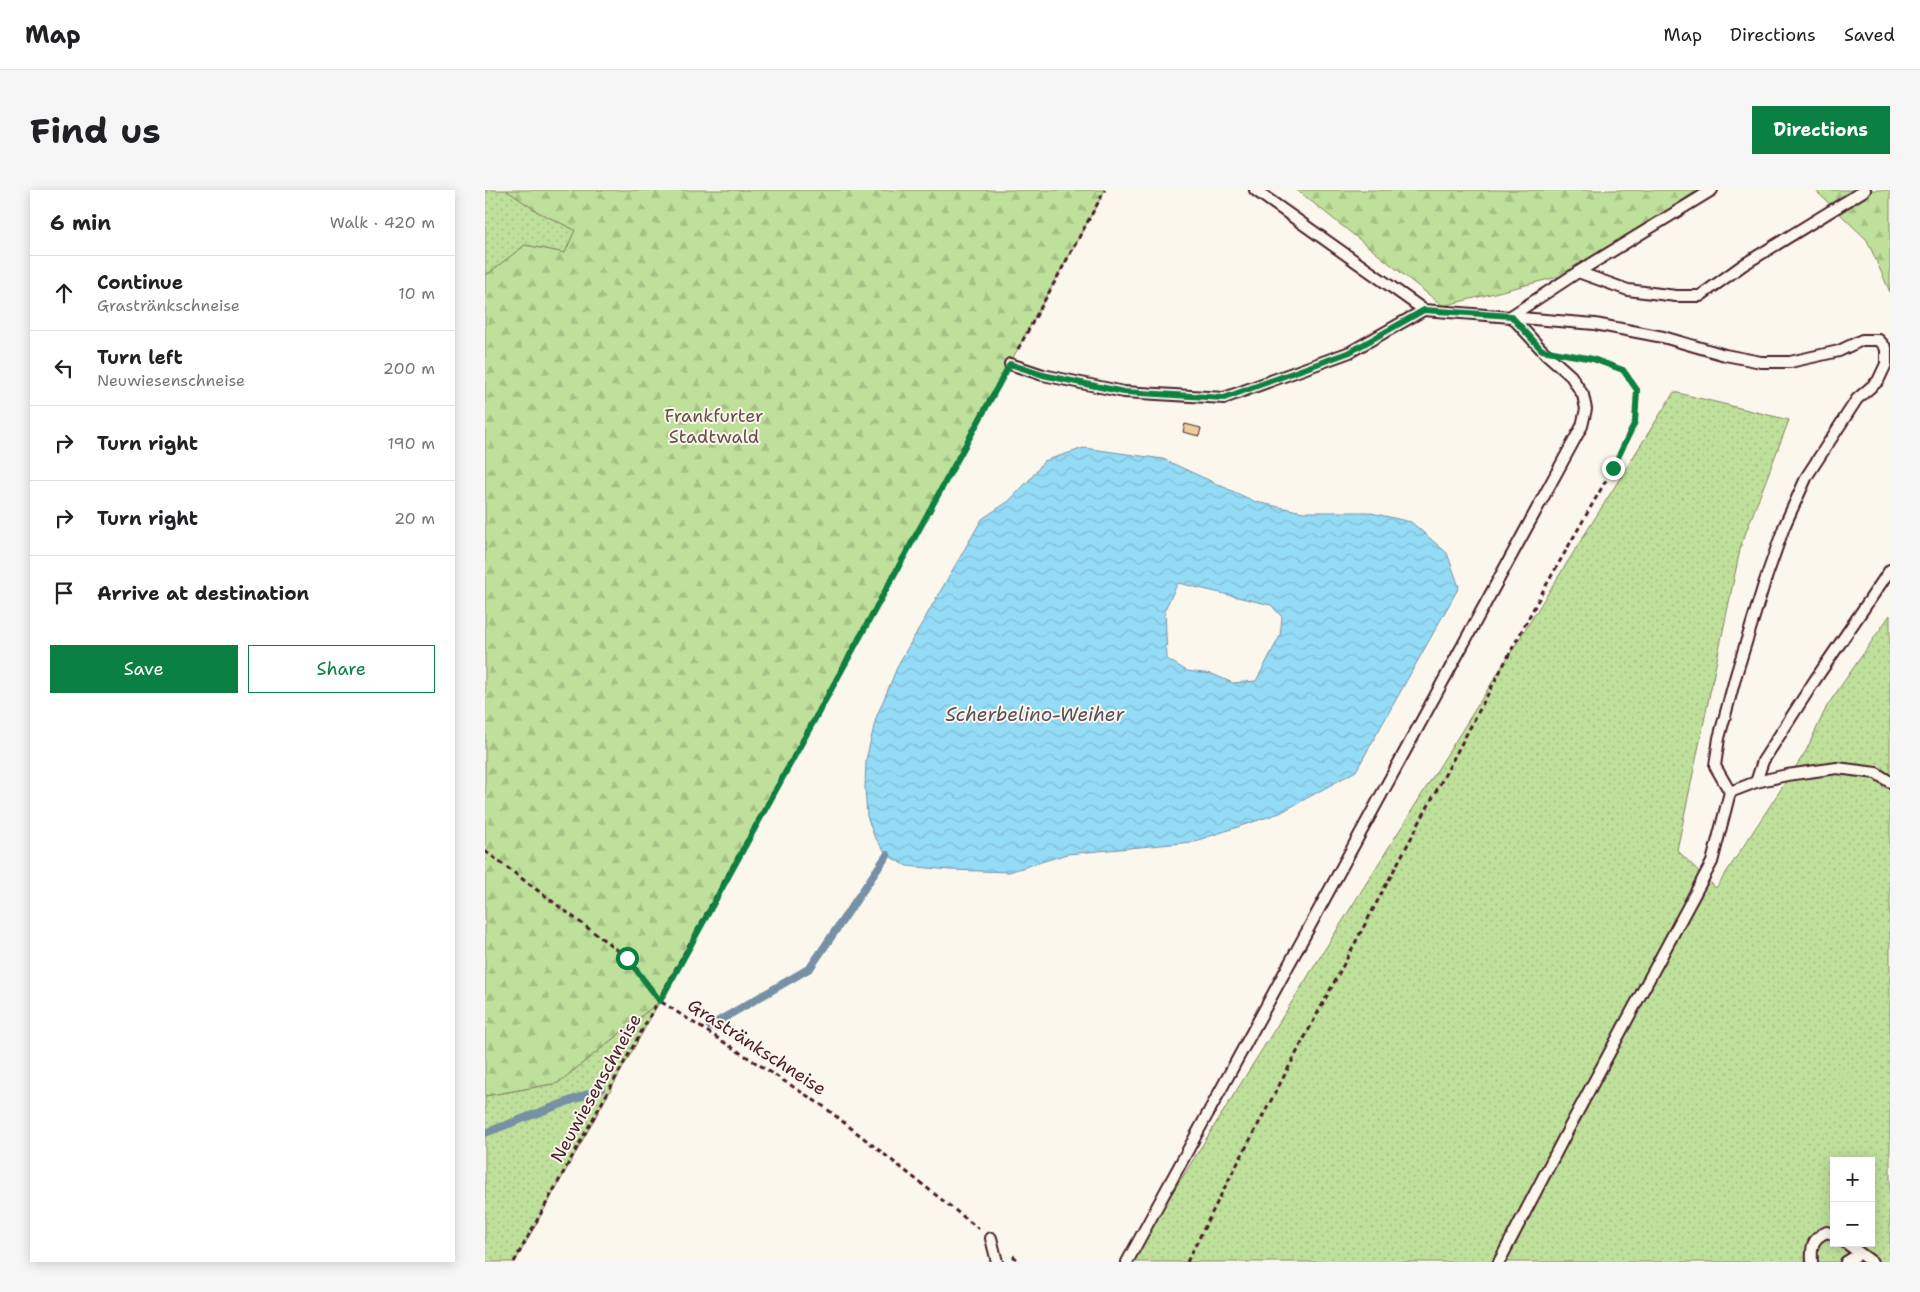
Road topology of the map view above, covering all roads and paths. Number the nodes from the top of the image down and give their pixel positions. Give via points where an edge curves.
1 (1105, 190) edge
2 (1255, 190) edge
3 (1712, 190) edge
4 (1865, 190) edge
5 (1578, 272) junction
6 (1424, 310) junction
7 (1511, 316) junction
8 (1576, 356) dead end
9 (1010, 364) junction
10 (1890, 570) edge
11 (1756, 782) junction
12 (1890, 782) edge
13 (1730, 792) junction
14 (485, 850) edge
15 (660, 1001) junction
16 (1830, 1233) edge
17 (991, 1238) junction
18 (1851, 1247) edge
19 (1859, 1254) junction
20 (515, 1262) edge
21 (997, 1262) edge
22 (1020, 1262) edge
23 (1127, 1262) edge
24 (1187, 1262) edge
25 (1499, 1262) edge
26 (1812, 1262) edge
27 (1846, 1262) edge
28 (1872, 1262) edge

1 - 9 path, Neuwiesenschneise
2 - 6 lane
3 - 5 lane
4 - 5 lane via 1743,265 1700,296 1628,290
5 - 7 lane
6 - 7 lane
6 - 9 lane via 1350,352 1224,398 1124,392 1043,375
7 - 13 lane via 1595,324 1663,336 1761,362 1790,362 1839,351 1862,340 1879,340 1886,348 1886,364 1878,381 1857,399 1807,476 1778,545 1719,738 1715,766
7 - 23 lane via 1571,376 1583,395 1586,409 1582,426
8 - 24 path via 1623,370 1637,390 1635,422
9 - 15 path, Neuwiesenschneise
10 - 11 lane via 1763,761
11 - 12 lane via 1837,768 1876,773
11 - 13 lane
13 - 25 lane via 1711,862
14 - 15 path, Grastränkschneise via 627,958
15 - 17 path, Grastränkschneise via 823,1106
15 - 20 path, Neuwiesenschneise
16 - 26 lane via 1815,1240 1811,1248
17 - 21 lane
17 - 22 path, Grastränkschneise
18 - 19 lane
19 - 27 lane
19 - 28 lane

